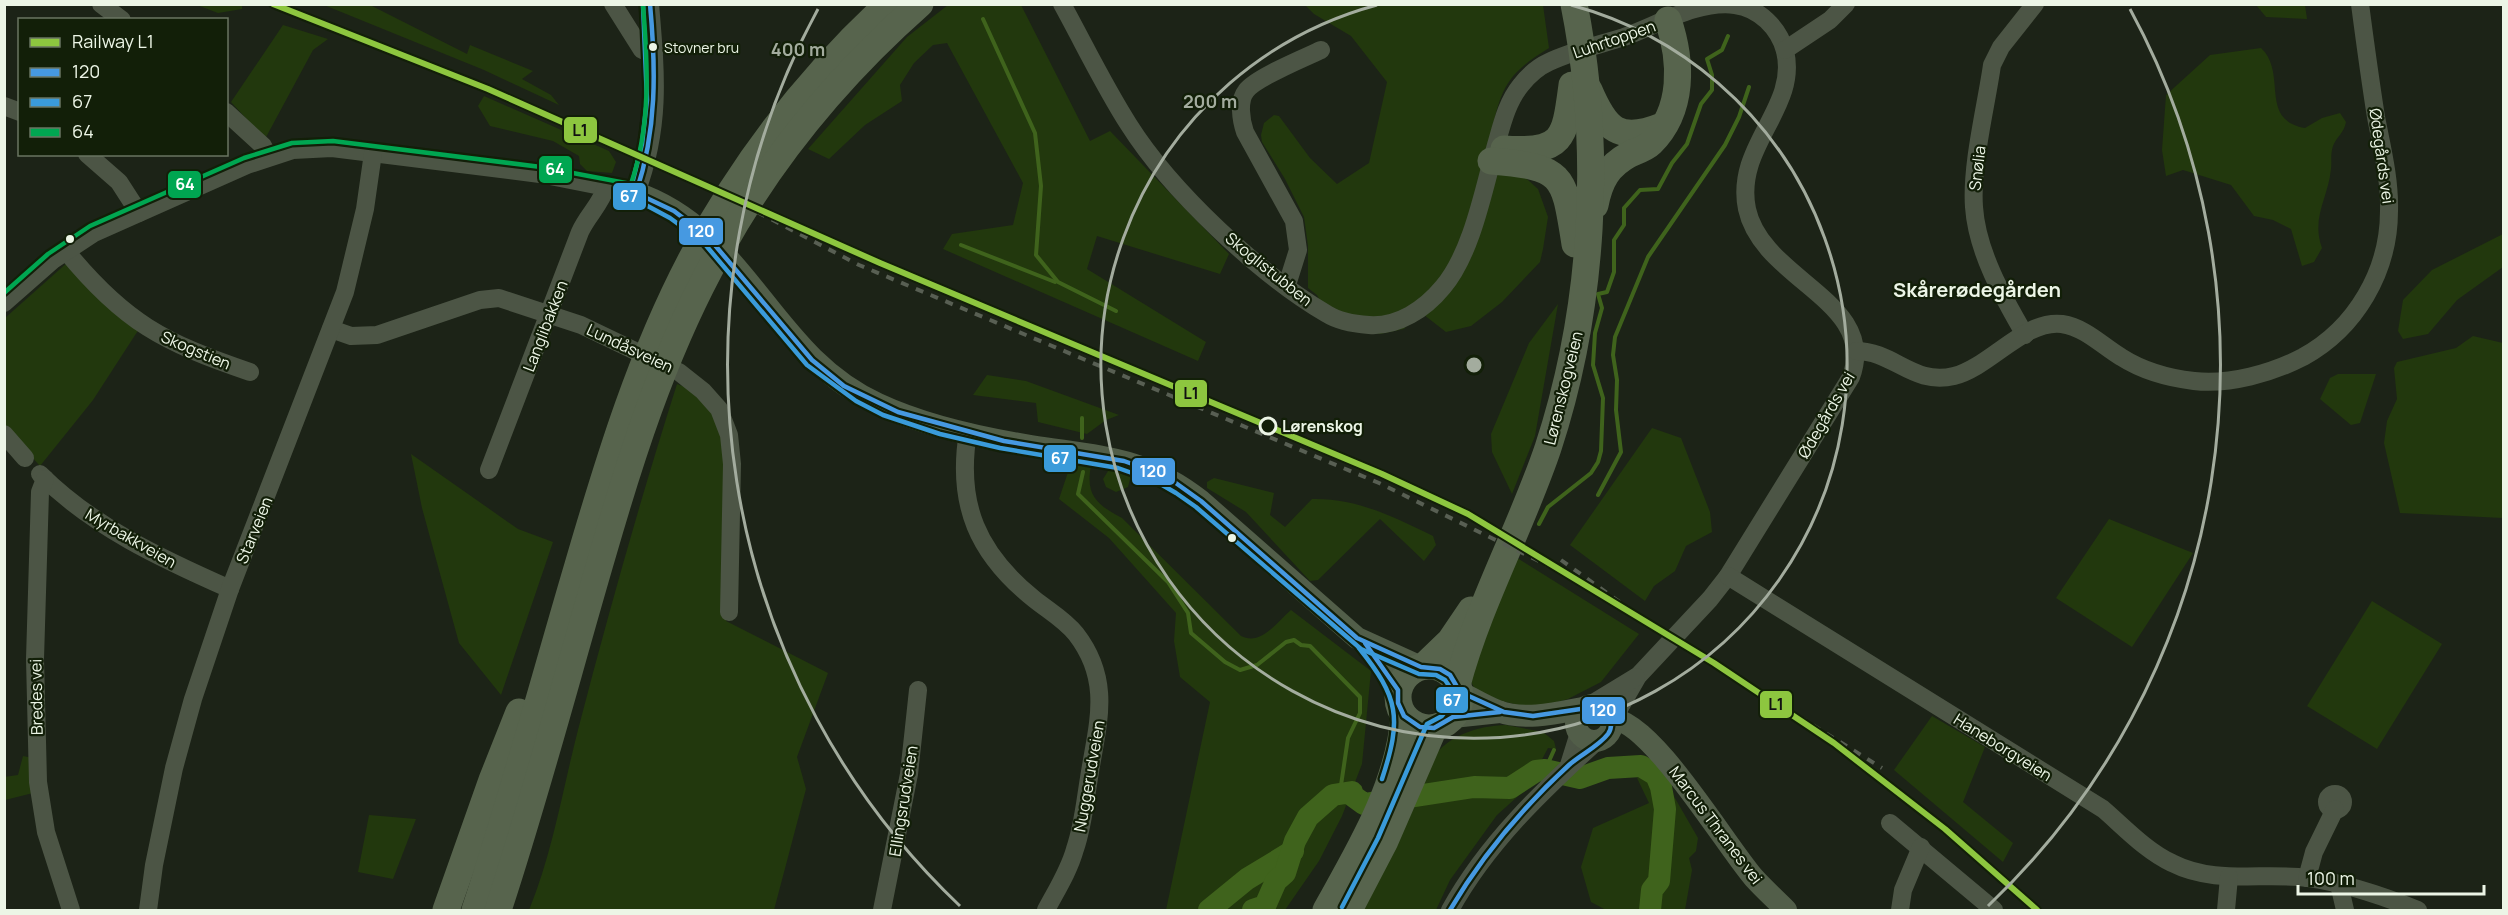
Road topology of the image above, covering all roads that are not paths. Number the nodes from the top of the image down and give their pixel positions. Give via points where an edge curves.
1 (101, 4) edge
2 (613, 4) edge
3 (650, 4) edge
4 (888, 4) edge
5 (920, 4) edge
6 (1062, 4) edge
7 (1846, 4) edge
8 (2035, 4) edge
9 (2360, 4) edge
10 (1569, 15) edge
11 (119, 18) edge
12 (1659, 24) junction
13 (1824, 24) junction
14 (1777, 32) junction
15 (1321, 50) dead end
16 (1785, 50) junction
17 (654, 52) junction
18 (1578, 84) junction
19 (4, 105) edge
20 (18, 111) edge
21 (228, 114) edge
22 (1662, 126) junction
23 (772, 150) junction
24 (374, 153) junction
25 (1493, 155) junction
26 (89, 156) edge
27 (269, 156) junction
28 (606, 187) junction
29 (636, 193) junction
30 (139, 213) junction
31 (1581, 248) junction
32 (66, 251) junction
33 (700, 264) junction
34 (1287, 285) junction
35 (4, 303) edge
36 (549, 314) junction
37 (331, 329) junction
38 (2025, 334) junction
39 (1856, 351) junction
40 (250, 372) dead end
41 (968, 432) junction
42 (4, 435) edge
43 (25, 458) dead end
44 (489, 470) dead end
45 (42, 477) joint
46 (1728, 576) junction
47 (230, 589) junction
48 (565, 609) junction
49 (729, 612) dead end
50 (1365, 644) junction
51 (1423, 667) junction
52 (918, 690) dead end
53 (1401, 703) junction
54 (1451, 706) junction
55 (1595, 724) junction
56 (549, 742) junction
57 (1400, 778) junction
58 (2335, 809) dead end
59 (1386, 814) junction
60 (1890, 823) dead end
61 (1921, 847) junction
62 (2229, 877) junction
63 (2307, 878) junction
64 (2339, 884) junction
65 (71, 910) edge
66 (148, 910) edge
67 (446, 910) edge
68 (475, 910) edge
69 (498, 910) edge
70 (517, 910) edge
71 (882, 910) edge
72 (1046, 910) edge
73 (1326, 910) edge
74 (1349, 910) edge
75 (1450, 910) edge
76 (1786, 910) edge
77 (1900, 910) edge
78 (1994, 910) edge
79 (2226, 910) edge
80 (2345, 910) edge
81 (2418, 910) edge

1 - 11 street
2 - 17 street via 642,50
3 - 17 street
4 - 23 highway via 808,86
5 - 23 highway
6 - 34 street, Skoglistubben via 1129,126 1170,181 1247,256
7 - 13 street
8 - 38 street, Snølia via 2001,47 1992,65 1973,193 1977,229 1987,259
9 - 38 street, Ødegårds vei via 2389,211 2385,250 2377,273 2348,321 2316,349 2283,366 2246,377 2196,381 2139,367 2074,327 2049,324
10 - 18 highway, Lørenskogveien
12 - 14 street, Luhrtoppen via 1703,7 1734,5 1754,11
12 - 22 highway via 1677,78 1676,97
12 - 25 street, Luhrtoppen via 1559,58 1536,70 1512,99
13 - 14 street
13 - 16 street
14 - 16 street, Luhrtoppen
15 - 34 street via 1255,83 1245,91 1242,100 1245,132 1296,228 1298,250
16 - 39 street, Luhrtoppen via 1788,71 1784,90 1748,169 1748,211 1767,250 1844,320
17 - 29 street via 656,105 652,140
18 - 22 highway via 1612,129 1636,135
18 - 25 highway via 1566,127 1556,141 1531,150
18 - 31 highway, Lørenskogveien via 1589,159
19 - 20 street
21 - 27 street
22 - 31 highway via 1650,143 1605,174
23 - 33 highway via 746,207
24 - 27 street via 312,148
24 - 28 street via 540,174
24 - 37 street, Starveien via 356,255
25 - 31 highway via 1532,165 1557,177 1567,195
25 - 34 street, Skoglistubben via 1455,269 1441,290 1419,310 1378,325 1365,325 1329,316
26 - 30 street via 119,182
27 - 30 street
28 - 29 street
28 - 36 street, Langlibakken via 600,202 587,216
29 - 41 main road via 689,221 708,237 812,360 831,377 898,412
30 - 32 street via 94,233
31 - 51 highway, Lørenskogveien via 1560,368 1528,483 1478,599 1456,633
31 - 54 highway, Lørenskogveien via 1575,350 1549,446 1468,646
32 - 35 street
32 - 40 street, Skogstien via 106,297 157,335
33 - 48 highway via 658,329 626,410
33 - 56 highway via 627,473
36 - 37 street, Lundåsveien via 490,298 377,335 351,336
36 - 44 street, Langlibakken
36 - 49 street, Lundåsveien via 669,366 693,381 719,409 729,435 732,464
37 - 47 street, Starveien
38 - 39 street, Ødegårds vei via 1973,369 1942,378 1923,376 1882,354
39 - 46 street, Ødegårds vei via 1851,377
41 - 50 main road via 1124,461 1147,467 1179,484
41 - 72 street, Nuggerudveien via 966,493 985,547 1000,569 1077,634 1098,677 1100,722 1082,825 1069,865
42 - 43 street
45 - 47 street, Myrbakkveien via 124,537
45 - 65 street, Bredes vei via 36,574 38,782 46,832
46 - 55 street via 1638,676 1619,709
46 - 62 street, Haneborgveien via 2103,809 2171,863 2200,874
47 - 66 street, Starveien via 174,768
48 - 67 highway via 492,780
48 - 68 highway
50 - 51 main road
50 - 53 main road via 1385,668
51 - 53 highway via 1407,676
51 - 54 highway via 1444,670
52 - 71 street, Ellingsrudveien via 909,774
53 - 54 highway via 1414,725
53 - 57 highway, Lørenskogveien
54 - 55 main road, Marcus Thranes vei
54 - 57 highway, Lørenskogveien
55 - 75 street via 1568,766 1491,848
55 - 76 main road, Marcus Thranes vei via 1646,741 1670,764 1754,879
56 - 69 highway
56 - 70 highway
57 - 59 highway, Lørenskogveien
58 - 63 street via 2314,852
59 - 73 highway, Lørenskogveien
59 - 74 highway, Lørenskogveien
60 - 61 street
61 - 77 street via 1903,890
61 - 78 street
62 - 63 street, Haneborgveien
62 - 79 street
63 - 64 street, Haneborgveien
64 - 80 street
64 - 81 street, Haneborgveien

